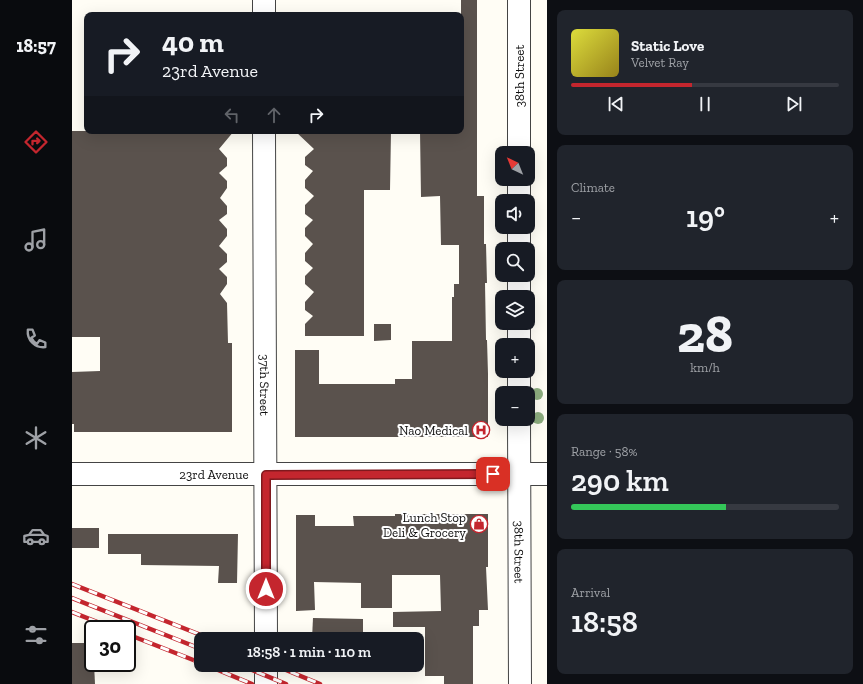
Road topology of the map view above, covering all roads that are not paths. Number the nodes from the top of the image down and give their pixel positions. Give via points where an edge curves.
1 (264, 0) edge
2 (519, 0) edge
3 (264, 12) edge
4 (264, 134) edge
5 (519, 146) edge
6 (520, 426) edge
7 (72, 474) edge
8 (520, 474) junction
9 (547, 474) edge
10 (266, 475) junction
11 (266, 632) edge
12 (266, 672) edge
13 (266, 684) edge
14 (520, 684) edge

1 - 3 street
2 - 5 street, 38th Street
4 - 10 street, 37th Street
6 - 8 street, 38th Street
7 - 10 street, 23rd Avenue
8 - 9 street, 23rd Avenue
8 - 10 street, 23rd Avenue
8 - 14 street, 38th Street
10 - 11 street, 37th Street
12 - 13 street

